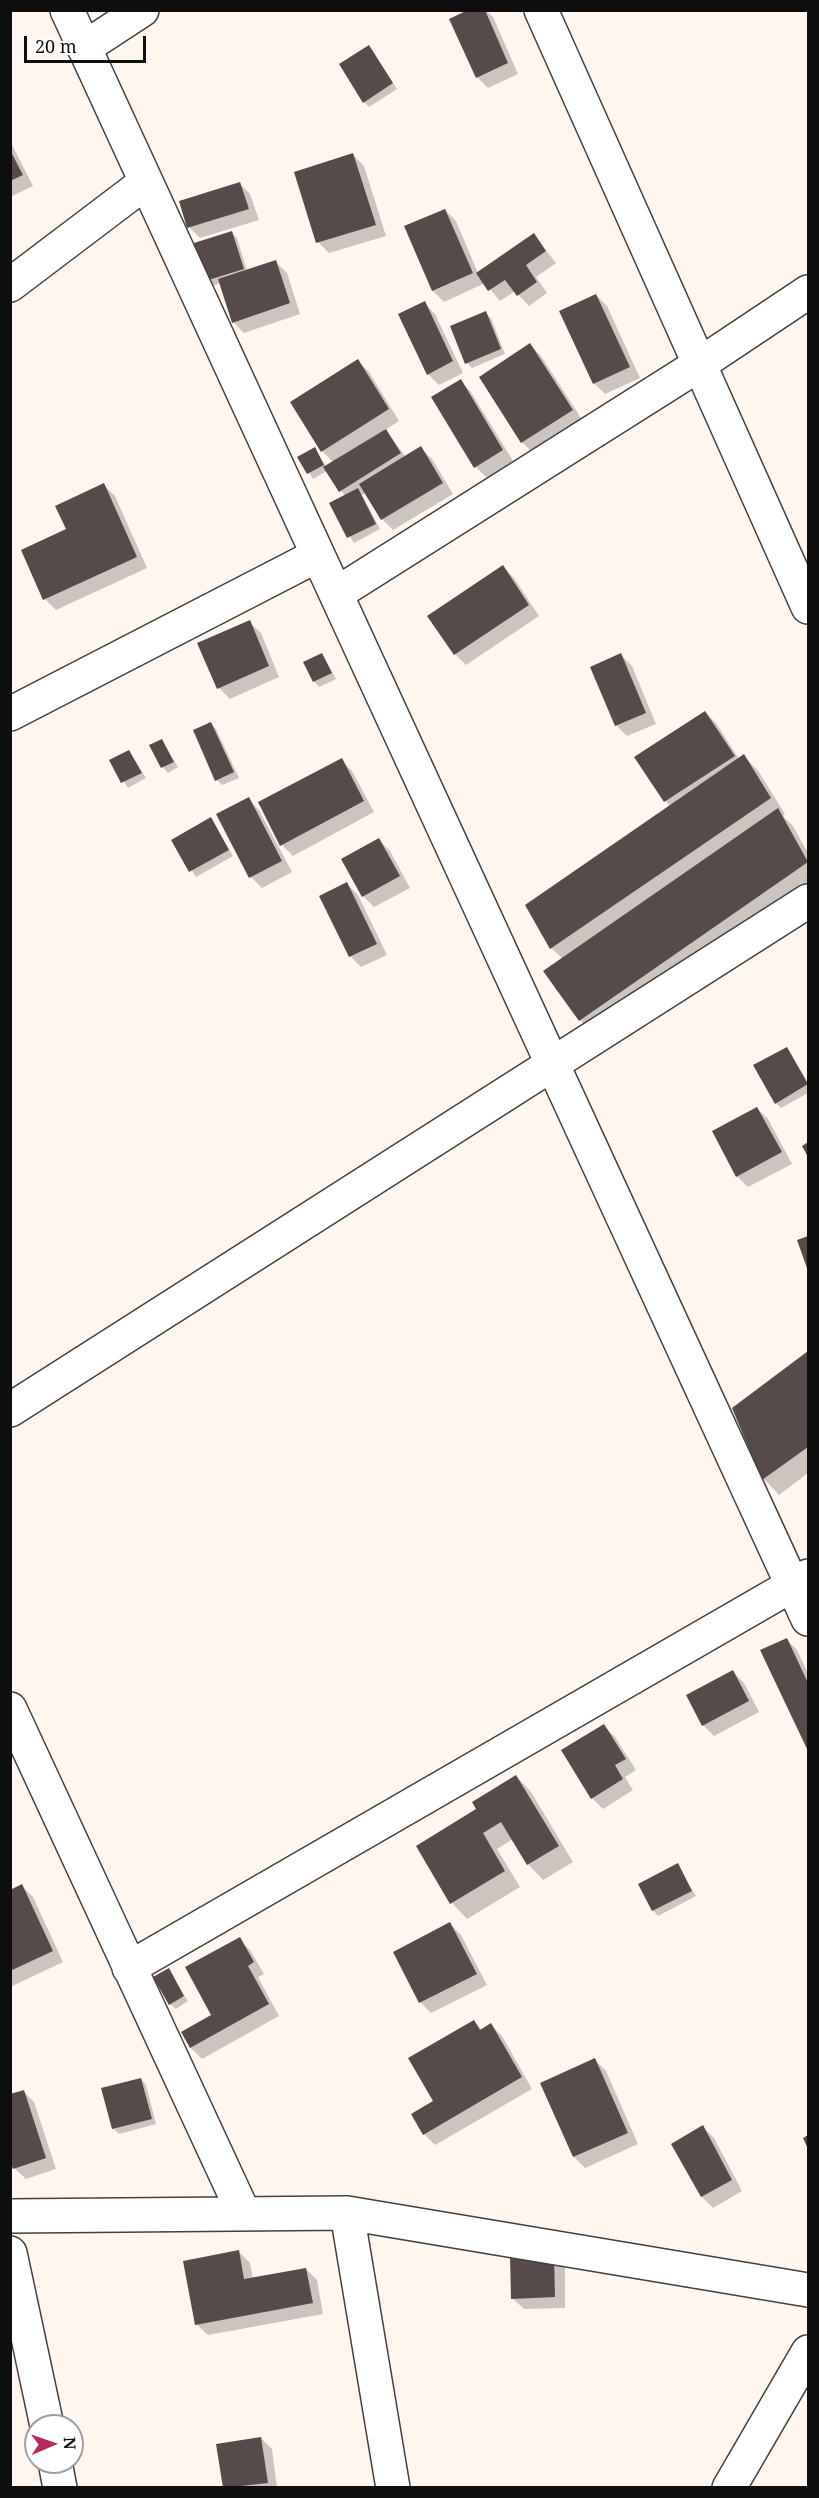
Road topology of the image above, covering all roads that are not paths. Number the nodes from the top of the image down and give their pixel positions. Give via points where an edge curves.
1 (66, 10) edge
2 (142, 10) edge
3 (541, 10) edge
4 (84, 48) junction
5 (146, 182) junction
6 (10, 285) edge
7 (808, 292) edge
8 (700, 364) junction
9 (318, 555) junction
10 (336, 594) junction
11 (808, 607) edge
12 (10, 714) edge
13 (808, 901) edge
14 (551, 1065) junction
15 (10, 1410) edge
16 (800, 1581) edge
17 (808, 1619) edge
18 (10, 1709) edge
19 (129, 1968) junction
20 (347, 2213) junction
21 (244, 2214) junction
22 (10, 2216) edge
23 (10, 2253) edge
24 (808, 2290) edge
25 (808, 2352) edge
26 (44, 2414) edge
27 (393, 2487) edge
28 (729, 2487) edge

1 - 4 street
2 - 4 street
3 - 8 street
4 - 5 street
5 - 6 street
5 - 9 street
7 - 8 street
8 - 10 street
8 - 11 street
9 - 10 street
9 - 12 street
10 - 14 street
13 - 14 street
14 - 15 street
14 - 16 street
16 - 17 street
16 - 19 street
18 - 19 street
19 - 21 street
20 - 21 street
20 - 24 street
20 - 27 street
21 - 22 street
23 - 26 street
25 - 28 street

